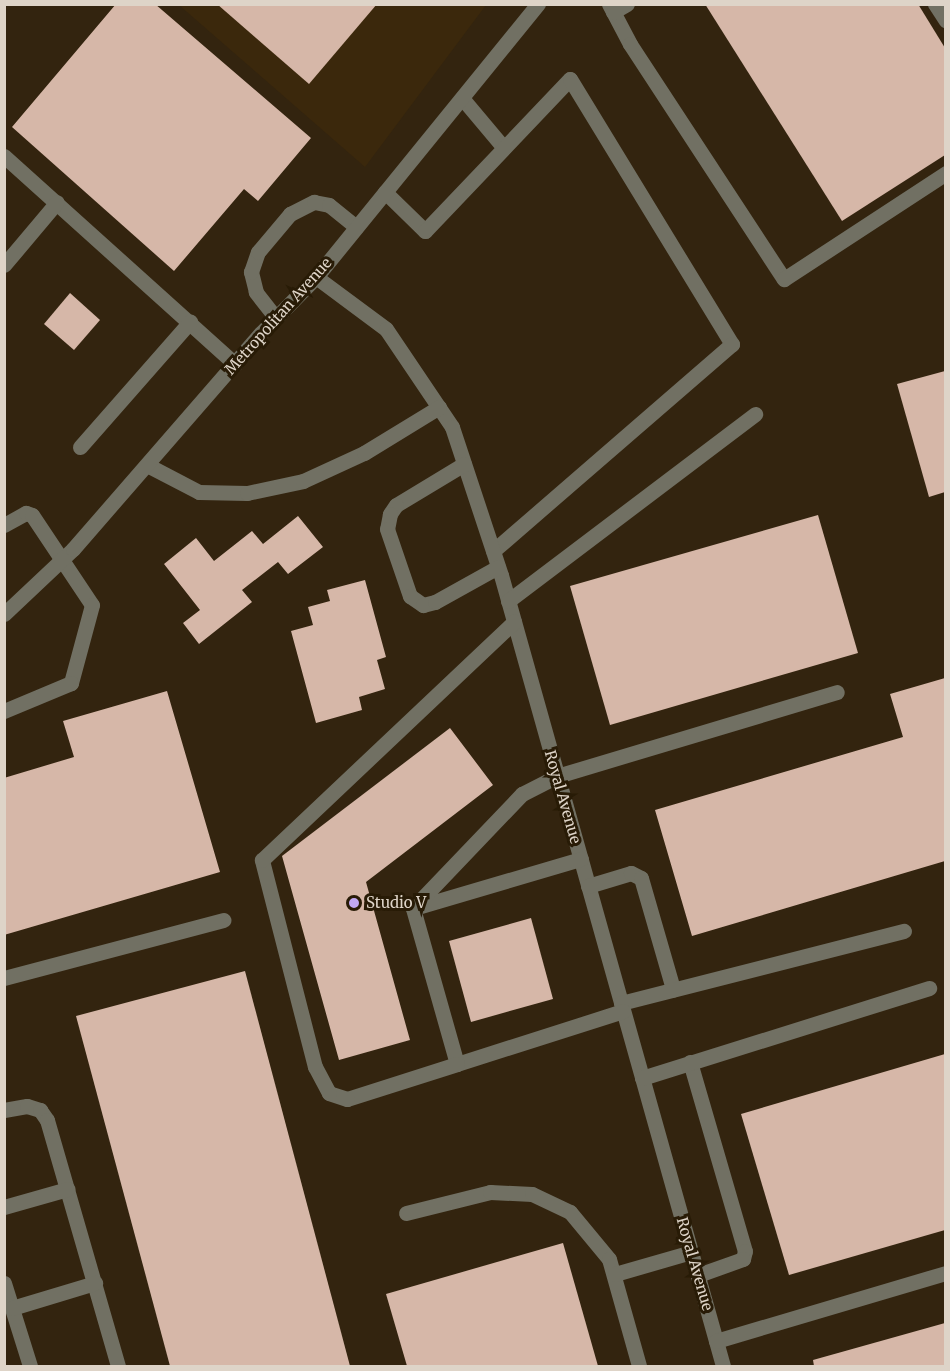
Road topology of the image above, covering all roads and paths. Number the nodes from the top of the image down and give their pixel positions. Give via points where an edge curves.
1 (538, 4) edge
2 (627, 4) edge
3 (935, 4) edge
4 (611, 8) edge
5 (945, 21) edge
6 (462, 98) junction
7 (504, 148) junction
8 (4, 156) edge
9 (945, 173) edge
10 (385, 192) junction
11 (57, 202) junction
12 (356, 227) junction
13 (4, 265) edge
14 (316, 277) junction
15 (276, 318) junction
16 (190, 322) junction
17 (235, 364) junction
18 (439, 407) junction
19 (755, 414) dead end
20 (80, 447) dead end
21 (464, 464) junction
22 (149, 466) junction
23 (4, 525) edge
24 (493, 551) junction
25 (63, 559) junction
26 (498, 567) junction
27 (508, 601) junction
28 (4, 614) edge
29 (514, 622) junction
30 (837, 692) dead end
31 (4, 711) edge
32 (557, 776) junction
33 (581, 859) junction
34 (588, 886) junction
35 (413, 908) junction
36 (223, 920) dead end
37 (904, 931) dead end
38 (4, 978) edge
39 (929, 988) dead end
40 (673, 989) junction
41 (622, 1007) junction
42 (690, 1062) junction
43 (457, 1064) junction
44 (642, 1078) junction
45 (4, 1110) edge
46 (67, 1189) junction
47 (4, 1207) edge
48 (406, 1213) dead end
49 (691, 1252) junction
50 (945, 1273) edge
51 (615, 1274) junction
52 (698, 1275) junction
53 (4, 1283) edge
54 (95, 1283) junction
55 (12, 1308) junction
56 (716, 1341) junction
57 (30, 1366) edge
58 (118, 1366) edge
59 (639, 1366) edge
60 (723, 1366) edge

1 - 6 street, Metropolitan Avenue
2 - 4 street
3 - 5 street
4 - 9 street via 630,45 784,279
6 - 7 street
6 - 10 street, Metropolitan Avenue
7 - 10 street via 425,231
7 - 24 street via 570,79 732,344
8 - 11 street
10 - 12 street, Metropolitan Avenue
11 - 13 street
11 - 16 street
12 - 14 street, Metropolitan Avenue
12 - 15 street via 328,205 314,202 290,214 258,252 251,272 256,292
14 - 15 street, Metropolitan Avenue
14 - 18 street, Royal Avenue via 386,329
15 - 17 street, Metropolitan Avenue
16 - 17 street
16 - 20 street
17 - 22 street, Metropolitan Avenue
18 - 21 street, Royal Avenue via 452,427
18 - 22 street via 364,453 303,481 247,493 199,492
19 - 27 street
21 - 24 street, Royal Avenue
21 - 26 street via 396,505 387,529 410,596 423,605
22 - 25 street, Metropolitan Avenue
23 - 25 street via 26,513 32,515
24 - 26 street, Royal Avenue
25 - 28 street, Metropolitan Avenue
25 - 31 street via 92,604 71,683
26 - 27 street, Royal Avenue
27 - 29 street, Royal Avenue
29 - 32 street, Royal Avenue
29 - 43 street via 262,860 315,1067 329,1093 347,1099
30 - 32 street
32 - 33 street, Royal Avenue
32 - 35 street via 522,794
33 - 34 street, Royal Avenue
33 - 35 street
34 - 40 street via 631,873 641,878
34 - 41 street, Royal Avenue
35 - 43 street
36 - 38 street
37 - 40 street
39 - 42 street
40 - 41 street
41 - 43 street
41 - 44 street, Royal Avenue
42 - 44 street
42 - 52 street via 745,1251 743,1259
44 - 49 street, Royal Avenue
45 - 46 street via 27,1106 40,1110 47,1120
46 - 47 street
46 - 54 street
48 - 51 street via 490,1192 532,1194 570,1212 609,1259
49 - 51 street
49 - 52 street, Royal Avenue
50 - 56 street
51 - 59 street
52 - 56 street, Royal Avenue
53 - 55 street
54 - 55 street
54 - 58 street
55 - 57 street
56 - 60 street, Royal Avenue

